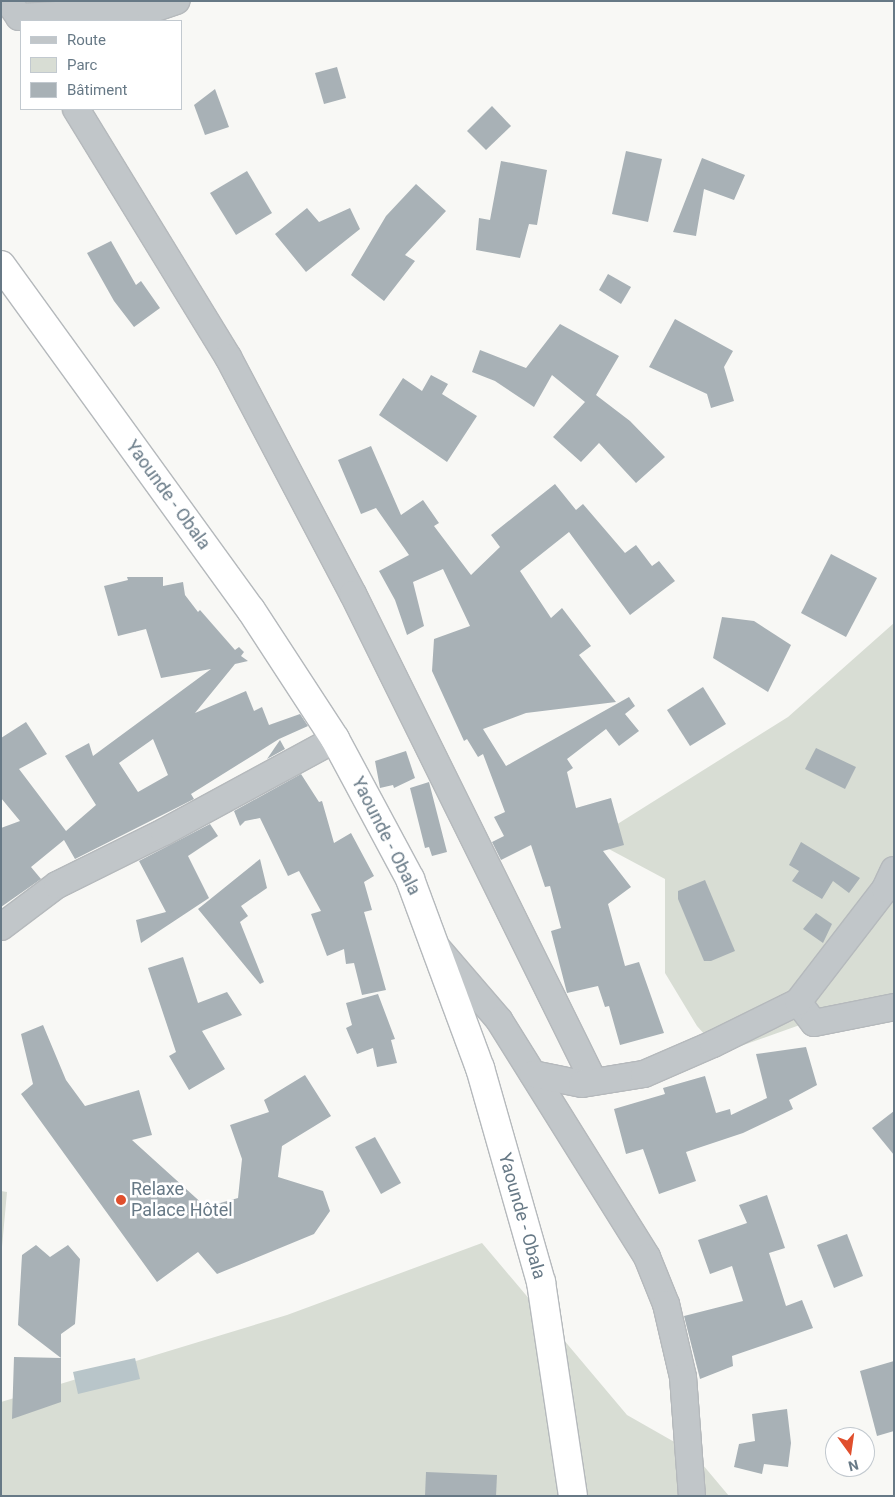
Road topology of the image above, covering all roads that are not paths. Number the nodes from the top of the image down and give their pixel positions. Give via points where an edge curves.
1 (176, 1) edge
2 (16, 13) edge
3 (77, 110) edge
4 (1, 265) edge
5 (335, 739) junction
6 (894, 870) edge
7 (1, 928) edge
8 (438, 949) junction
9 (798, 1002) junction
10 (894, 1007) edge
11 (533, 1074) junction
12 (594, 1082) junction
13 (574, 1496) edge
14 (692, 1496) edge

1 - 2 street via 150,10
3 - 12 street via 228,356 353,594
4 - 5 highway, Yaounde - Obala via 251,610
5 - 7 street via 164,832 57,885
5 - 8 highway, Yaounde - Obala via 410,879
6 - 9 street via 874,904
8 - 11 street via 500,1020
8 - 13 highway, Yaounde - Obala via 480,1068 541,1282
9 - 10 street via 814,1023
9 - 12 street via 644,1074
11 - 12 street via 582,1084
11 - 14 street via 643,1249 666,1304 684,1377

